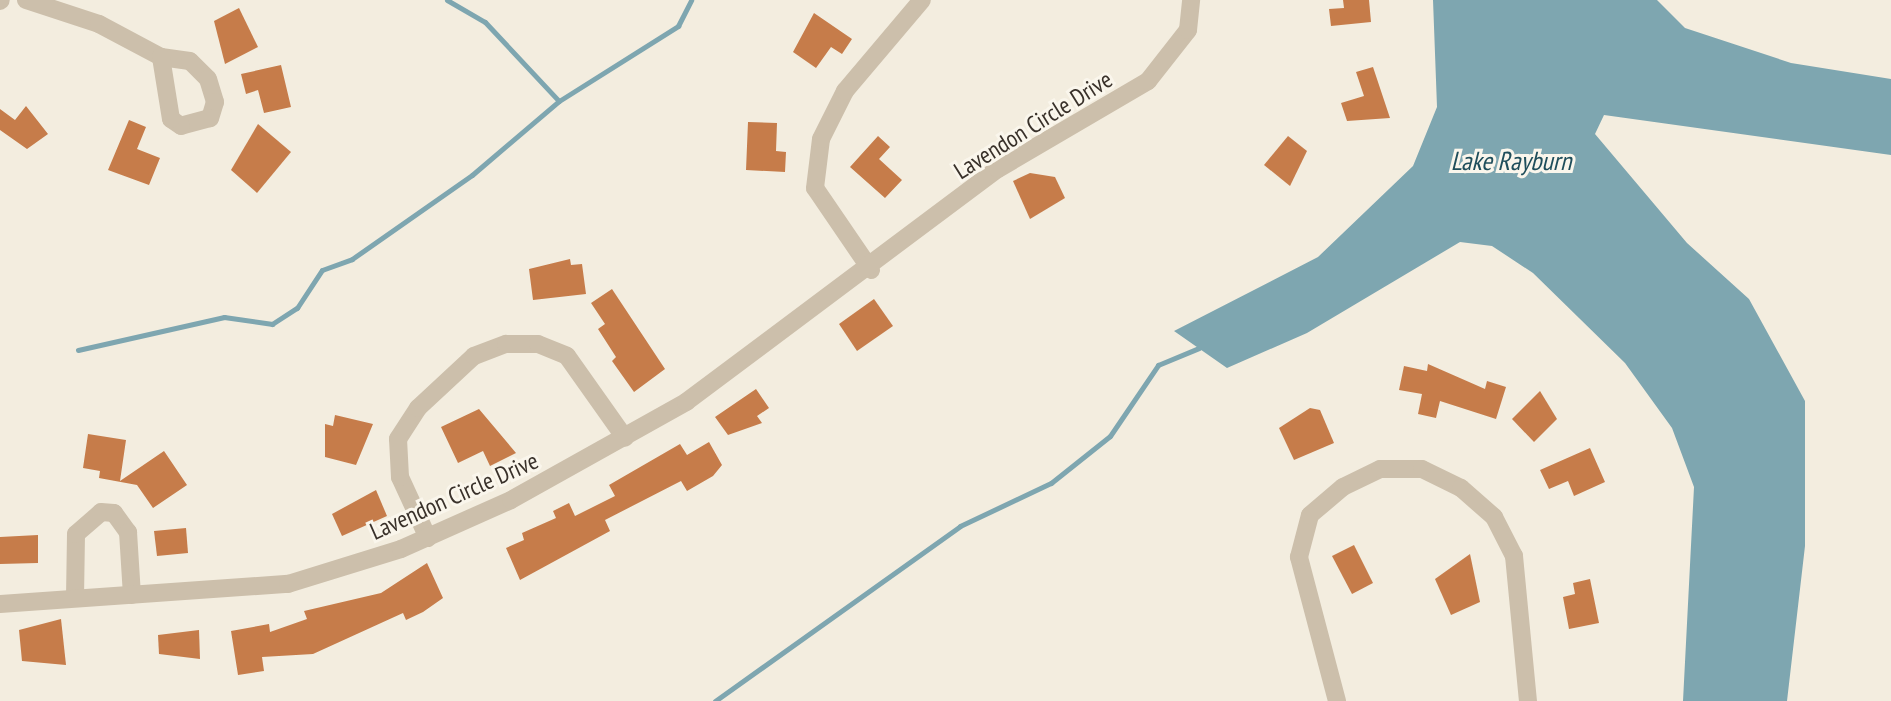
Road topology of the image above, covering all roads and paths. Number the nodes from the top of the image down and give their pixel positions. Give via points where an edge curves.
1 (26, 0) edge
2 (922, 0) edge
3 (1191, 0) edge
4 (161, 57) dead end
5 (871, 270) junction
6 (625, 438) junction
7 (428, 538) junction
8 (132, 595) junction
9 (75, 598) junction
10 (0, 604) edge
11 (1337, 701) edge
12 (1528, 701) edge

1 - 4 street via 99,24
2 - 5 street via 845,91 821,139 815,188
3 - 5 street, Lavendon Circle Drive via 1188,30 1148,81 998,169
5 - 6 street, Lavendon Circle Drive
6 - 7 street, Lavendon Circle Drive
6 - 7 street via 567,356 538,344 506,344 474,356 418,408 398,439 400,477
7 - 8 street, Lavendon Circle Drive via 288,584
8 - 9 street, Lavendon Circle Drive
8 - 9 street via 128,532 114,513 101,512 76,534
9 - 10 street, Lavendon Circle Drive
11 - 12 street via 1299,557 1310,515 1343,487 1380,469 1422,469 1461,488 1494,517 1514,556

